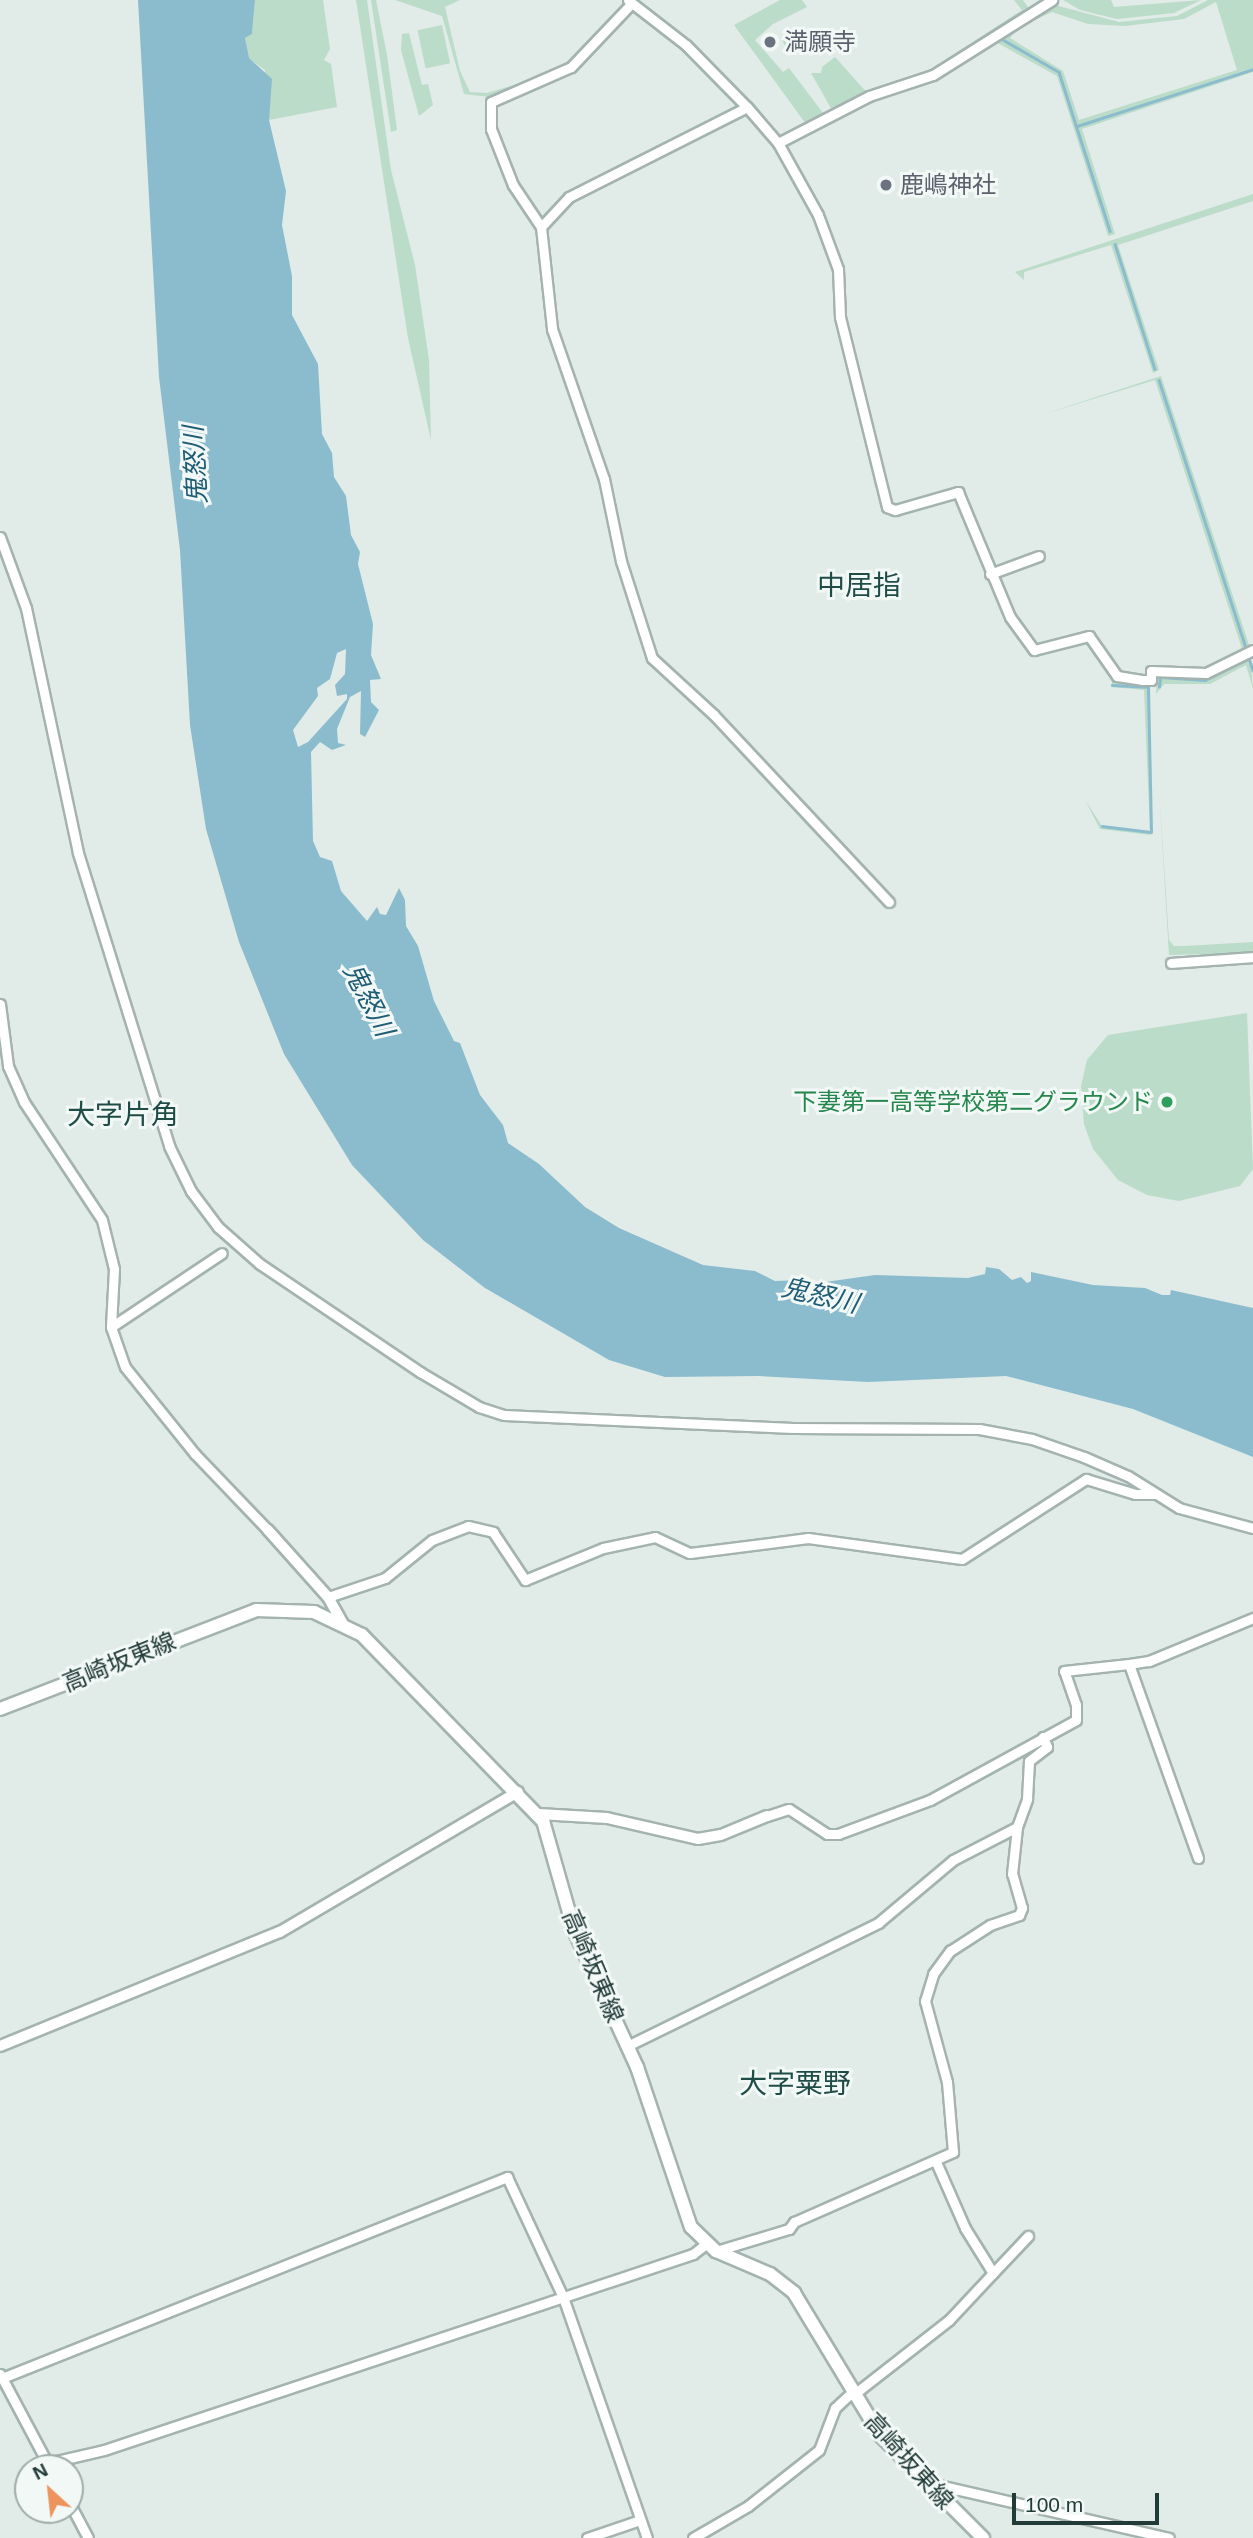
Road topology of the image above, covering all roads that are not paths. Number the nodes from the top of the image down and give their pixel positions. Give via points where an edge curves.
1 (1052, 0) edge
2 (629, 2) edge
3 (747, 107) junction
4 (778, 143) junction
5 (541, 227) junction
6 (0, 537) edge
7 (1040, 556) dead end
8 (990, 575) junction
9 (1253, 650) edge
10 (890, 902) dead end
11 (1253, 957) edge
12 (1171, 963) dead end
13 (0, 1004) edge
14 (222, 1253) dead end
15 (111, 1327) junction
16 (1154, 1494) junction
17 (1253, 1528) edge
18 (268, 1530) joint
19 (328, 1597) junction
20 (1253, 1618) edge
21 (342, 1622) junction
22 (1129, 1664) junction
23 (0, 1709) edge
24 (1043, 1737) junction
25 (518, 1792) junction
26 (538, 1814) junction
27 (767, 1816) joint
28 (1017, 1827) junction
29 (1198, 1858) dead end
30 (0, 2046) edge
31 (627, 2046) junction
32 (936, 2162) junction
33 (1028, 2236) dead end
34 (711, 2247) junction
35 (993, 2273) junction
36 (563, 2297) junction
37 (1, 2376) edge
38 (852, 2394) junction
39 (43, 2454) edge
40 (84, 2455) edge
41 (925, 2482) junction
42 (640, 2520) junction
43 (587, 2538) edge
44 (647, 2538) edge
45 (693, 2538) edge
46 (983, 2538) edge
47 (1169, 2538) edge

1 - 4 street via 933,75 869,96
2 - 3 street via 686,44
2 - 5 street via 571,67 491,102 494,140 513,185
3 - 4 street
3 - 5 street via 569,197
4 - 8 street via 818,215 835,259 840,317 884,503 895,510 958,492
5 - 10 street via 552,329 604,479 621,561 652,658 714,715
6 - 16 street via 26,608 78,853 169,1146 191,1191 218,1227 260,1264 420,1373 479,1407 503,1415 793,1428 979,1429 1032,1439 1084,1457 1128,1476
7 - 8 street
8 - 9 street via 1029,647 1039,650 1089,636 1117,676 1151,680 1150,671 1206,673
11 - 12 street
13 - 15 street via 8,1066 24,1102 87,1191 107,1232 114,1269
14 - 15 street
15 - 18 street via 125,1367 143,1392
16 - 17 street via 1179,1508
16 - 19 street via 1079,1481 962,1559 808,1538 690,1553 655,1537 603,1548 525,1580 492,1531 468,1526 432,1541 385,1578
18 - 19 street
19 - 21 street
20 - 22 street via 1149,1661
21 - 23 main road, 高崎坂東線 via 284,1608 237,1615
21 - 25 main road, 高崎坂東線 via 370,1642
22 - 24 street via 1063,1671 1076,1705 1076,1720
22 - 29 street
24 - 27 street via 952,1791 838,1833 827,1834 789,1809
24 - 28 street via 1047,1747 1029,1761 1027,1798
25 - 26 main road, 高崎坂東線
25 - 30 street via 280,1932
26 - 27 street via 607,1818 698,1839
26 - 31 main road, 高崎坂東線 via 551,1841 574,1930
28 - 31 street via 953,1860 878,1923
28 - 32 street via 1012,1874 1022,1908 1018,1915 990,1925 950,1951 933,1974 925,2001 947,2082 956,2146
31 - 34 main road, 高崎坂東線 via 681,2208
32 - 34 street via 794,2222 789,2229
32 - 35 street via 971,2240
33 - 35 street
34 - 36 street
34 - 38 main road, 高崎坂東線 via 770,2274 794,2293
35 - 38 street via 949,2320
36 - 37 street via 508,2177
36 - 40 street
36 - 42 street
37 - 39 street
38 - 41 main road, 高崎坂東線 via 880,2435
38 - 45 street via 835,2408 819,2450 748,2506
41 - 46 main road, 高崎坂東線
41 - 47 street
42 - 43 street
42 - 44 street

